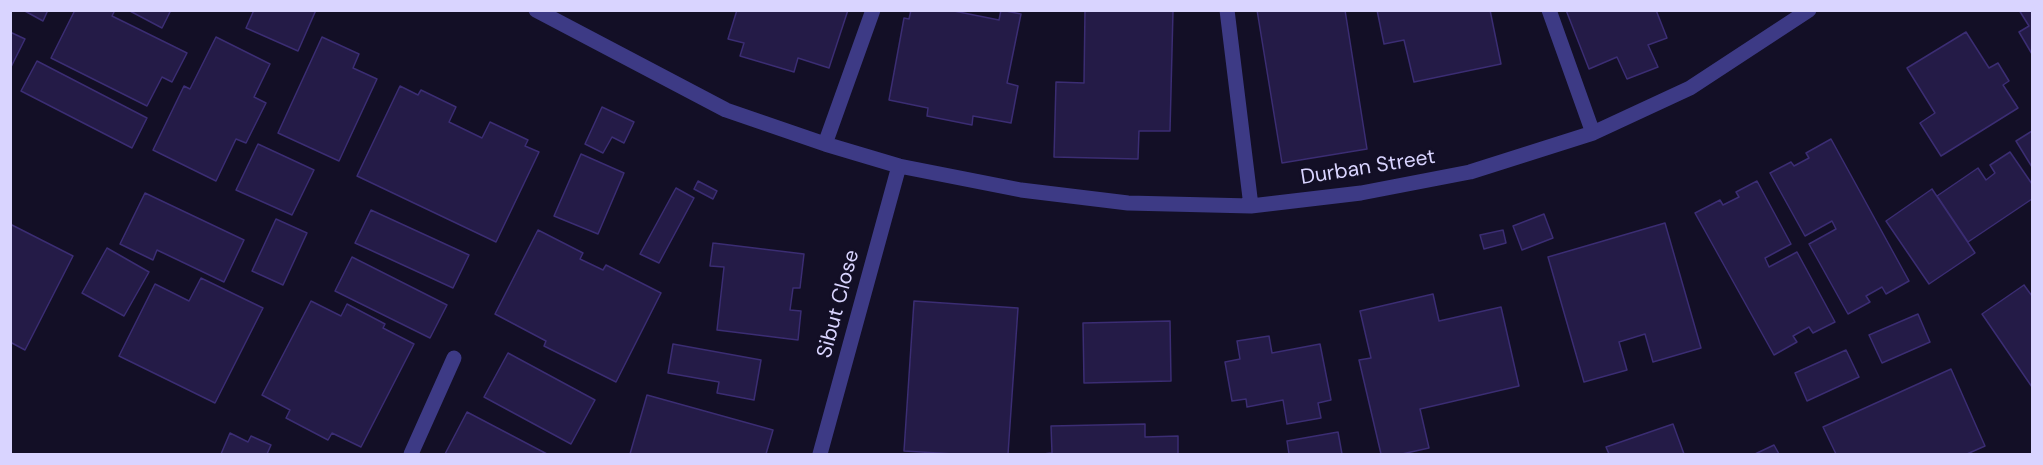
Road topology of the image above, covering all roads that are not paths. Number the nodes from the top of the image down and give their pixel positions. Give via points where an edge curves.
1 (536, 10) edge
2 (873, 10) edge
3 (1227, 10) edge
4 (1549, 10) edge
5 (1809, 10) edge
6 (1593, 133) junction
7 (825, 144) junction
8 (899, 166) junction
9 (1251, 206) junction
10 (454, 358) dead end
11 (411, 454) edge
12 (820, 454) edge

1 - 7 street, Durban Street via 726,110
2 - 7 street
3 - 9 street
4 - 6 street
5 - 6 street, Durban Street via 1690,88
6 - 9 street, Durban Street via 1470,172 1361,193
7 - 8 street, Durban Street
8 - 9 street, Durban Street via 1021,190 1128,203
8 - 12 street, Sibut Close
10 - 11 street

